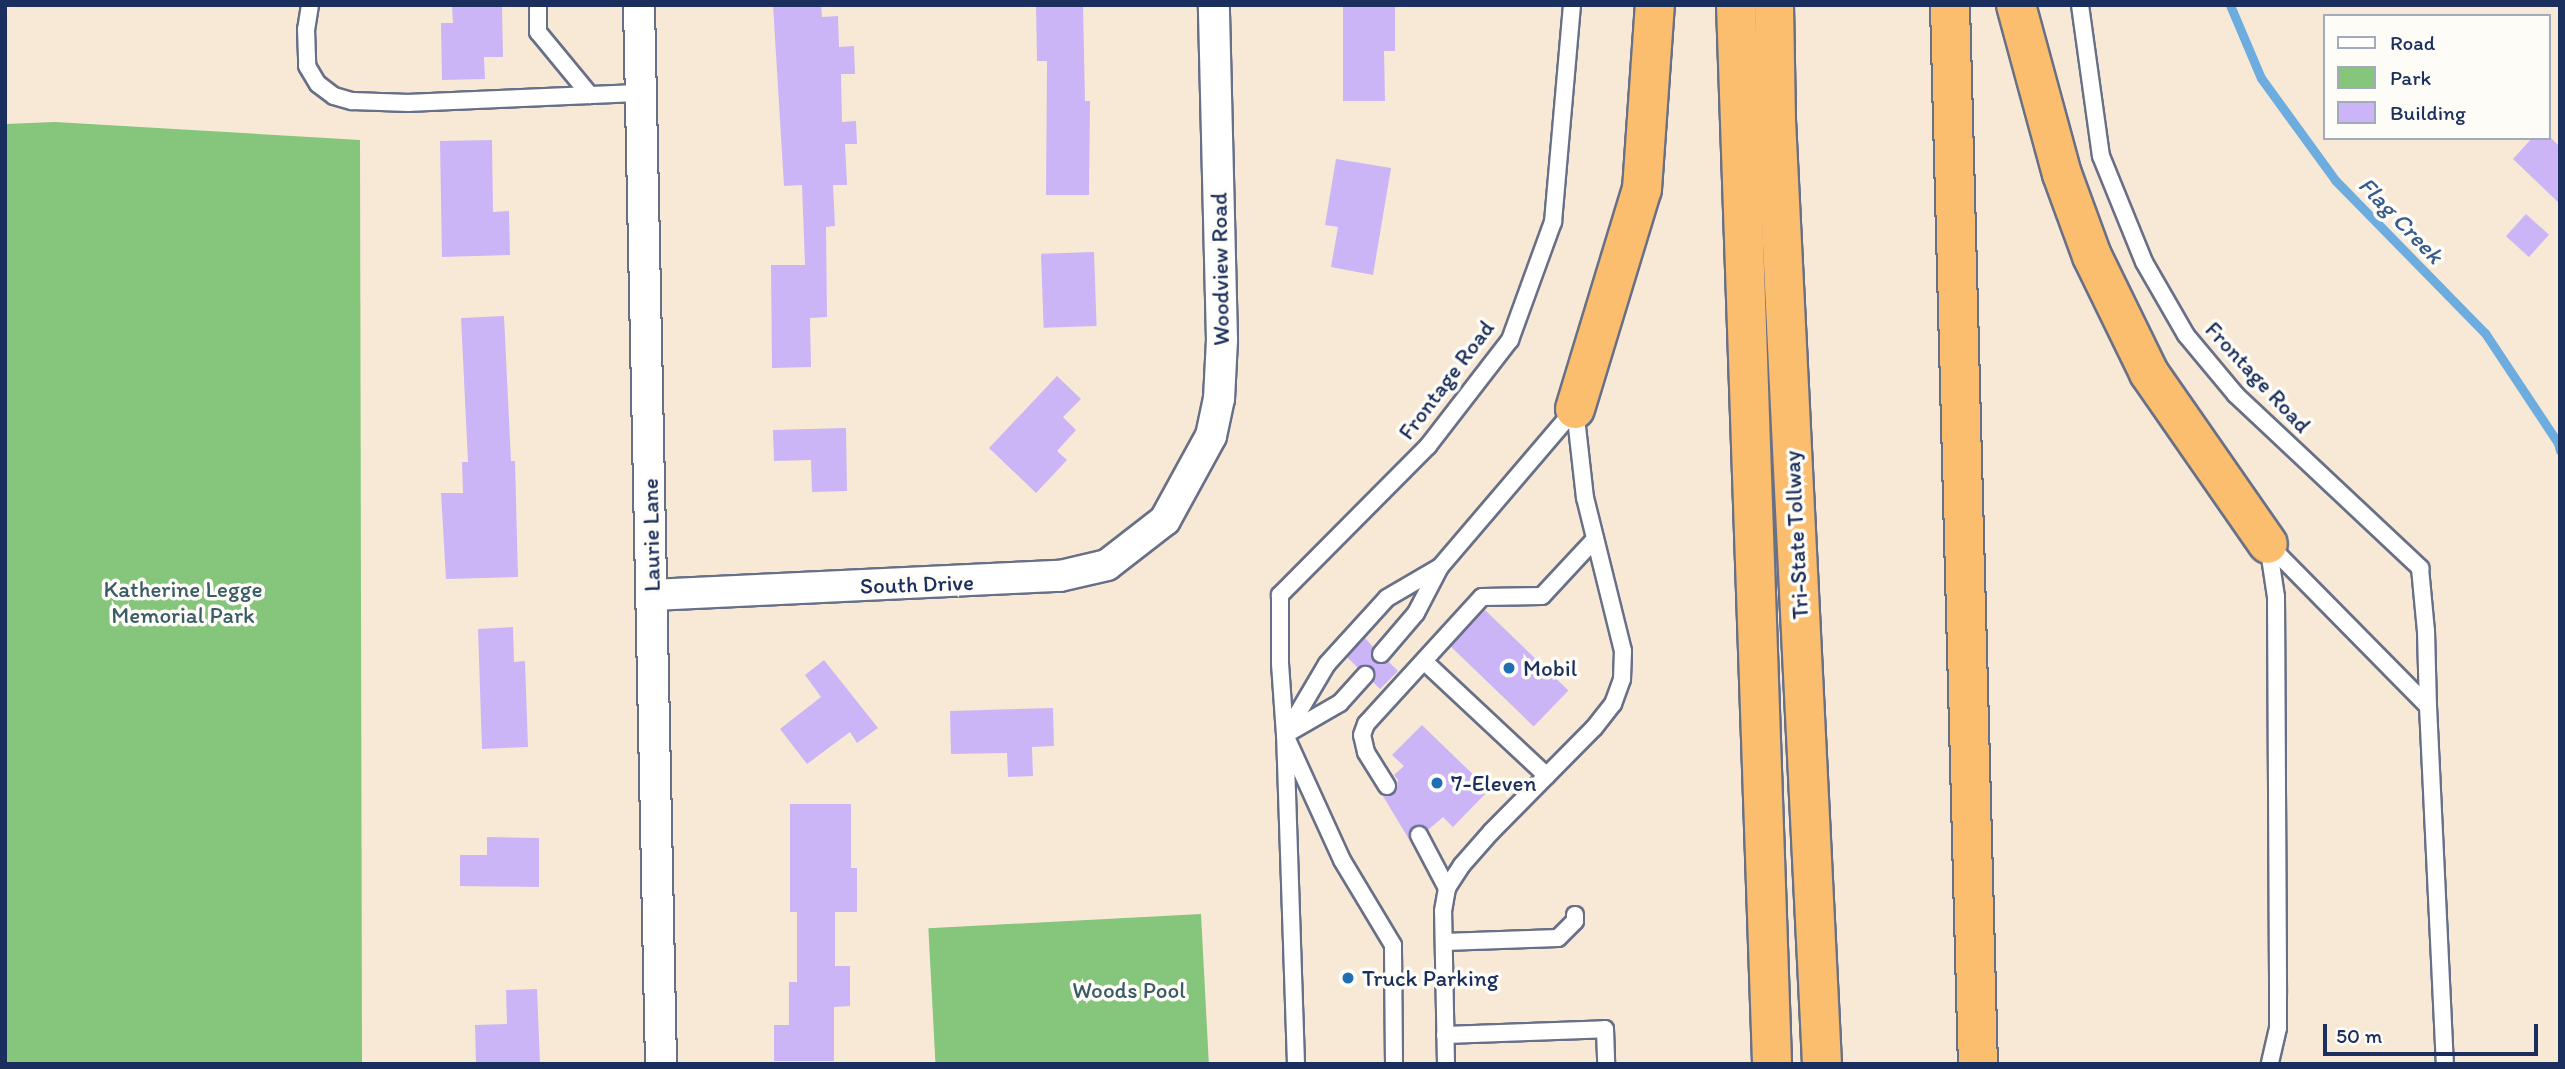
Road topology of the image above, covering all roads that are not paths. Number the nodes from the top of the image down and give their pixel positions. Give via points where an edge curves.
1 (310, 5) edge
2 (538, 5) edge
3 (639, 5) edge
4 (1214, 5) edge
5 (1572, 5) edge
6 (1655, 5) edge
7 (1736, 5) edge
8 (1774, 5) edge
9 (1950, 5) edge
10 (2015, 5) edge
11 (2080, 5) edge
12 (641, 93) junction
13 (590, 95) junction
14 (1574, 409) junction
15 (1164, 520) joint
16 (1595, 539) junction
17 (2268, 544) junction
18 (1440, 567) junction
19 (652, 595) junction
20 (1381, 654) dead end
21 (1424, 661) junction
22 (1365, 675) dead end
23 (2428, 706) junction
24 (1285, 735) junction
25 (1547, 776) junction
26 (1387, 786) dead end
27 (1419, 835) dead end
28 (1447, 888) junction
29 (1575, 915) dead end
30 (1444, 942) junction
31 (1445, 1035) junction
32 (661, 1064) edge
33 (1296, 1064) edge
34 (1394, 1064) edge
35 (1446, 1064) edge
36 (1606, 1064) edge
37 (1772, 1064) edge
38 (1822, 1064) edge
39 (1978, 1064) edge
40 (2270, 1064) edge
41 (2445, 1064) edge

1 - 13 lane via 307,66 317,84 334,96 409,103
2 - 13 lane via 538,32
3 - 12 street, Laurie Lane
4 - 15 street, Woodview Road via 1222,340 1219,399 1211,436
5 - 24 lane, Frontage Road via 1553,222 1510,340 1428,446 1280,595
6 - 14 highway via 1642,189
7 - 37 highway, Tri-State Tollway
8 - 38 highway, Tri-State Tollway
9 - 39 highway
10 - 17 highway via 2062,174 2092,256 2148,373
11 - 23 lane, Frontage Road via 2101,156 2144,262 2186,335 2236,395 2420,568
12 - 13 lane
12 - 19 street, Laurie Lane
14 - 16 lane
14 - 18 lane
15 - 19 street, South Drive via 1107,565 1060,576
16 - 21 lane via 1542,596 1482,597
16 - 25 lane via 1623,651 1622,679 1613,704
17 - 23 lane
17 - 40 lane via 2276,597 2278,967 2278,1028
18 - 20 lane via 1416,613
18 - 24 lane via 1387,598 1327,664
19 - 32 street, Laurie Lane
21 - 25 lane
21 - 26 lane via 1366,724 1362,735 1366,752
22 - 24 lane via 1340,703
23 - 41 lane, Frontage Road
24 - 33 lane, Frontage Road
24 - 34 lane via 1342,860 1393,945
25 - 28 lane via 1462,864
27 - 28 lane
28 - 30 lane
29 - 30 lane via 1558,938
30 - 31 lane
31 - 35 lane
31 - 36 lane via 1605,1029

